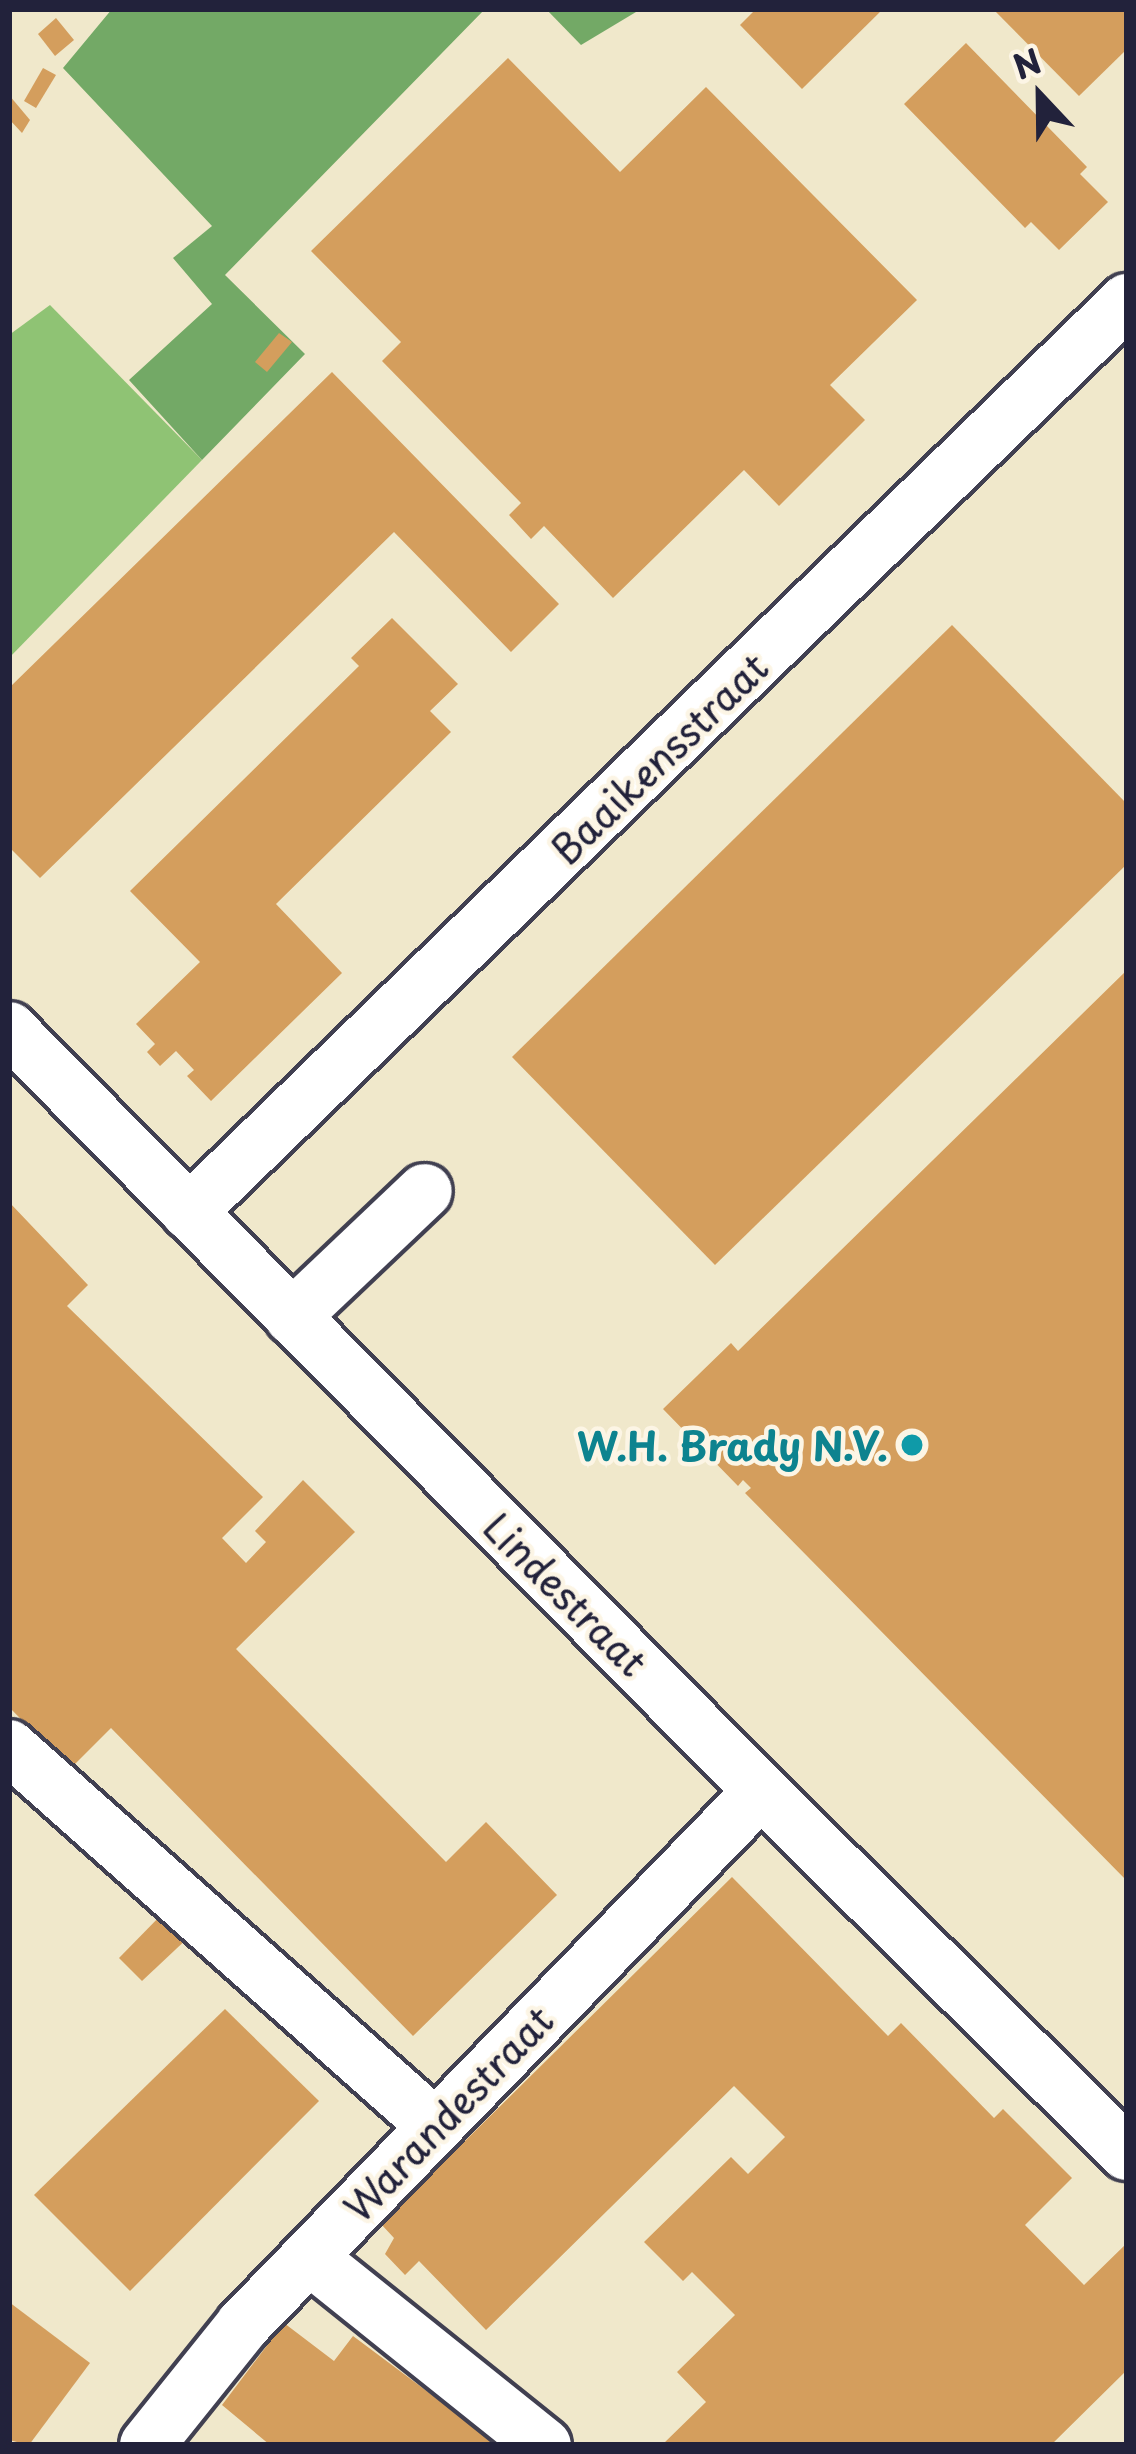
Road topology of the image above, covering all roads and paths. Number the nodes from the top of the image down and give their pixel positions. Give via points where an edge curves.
1 (1116, 332) edge
2 (9, 1029) edge
3 (425, 1191) dead end
4 (189, 1212) junction
5 (292, 1317) junction
6 (9, 1747) edge
7 (761, 1791) junction
8 (435, 2126) junction
9 (1127, 2153) edge
10 (309, 2257) junction
11 (147, 2445) edge
12 (544, 2445) edge

1 - 4 street, Baaikensstraat
2 - 4 street, Lindestraat
3 - 5 street
4 - 5 street, Lindestraat
5 - 7 street, Lindestraat
6 - 8 street
7 - 8 street, Warandestraat
7 - 9 street, Lindestraat
8 - 10 street, Warandestraat
10 - 11 street, Warandestraat
10 - 12 street

